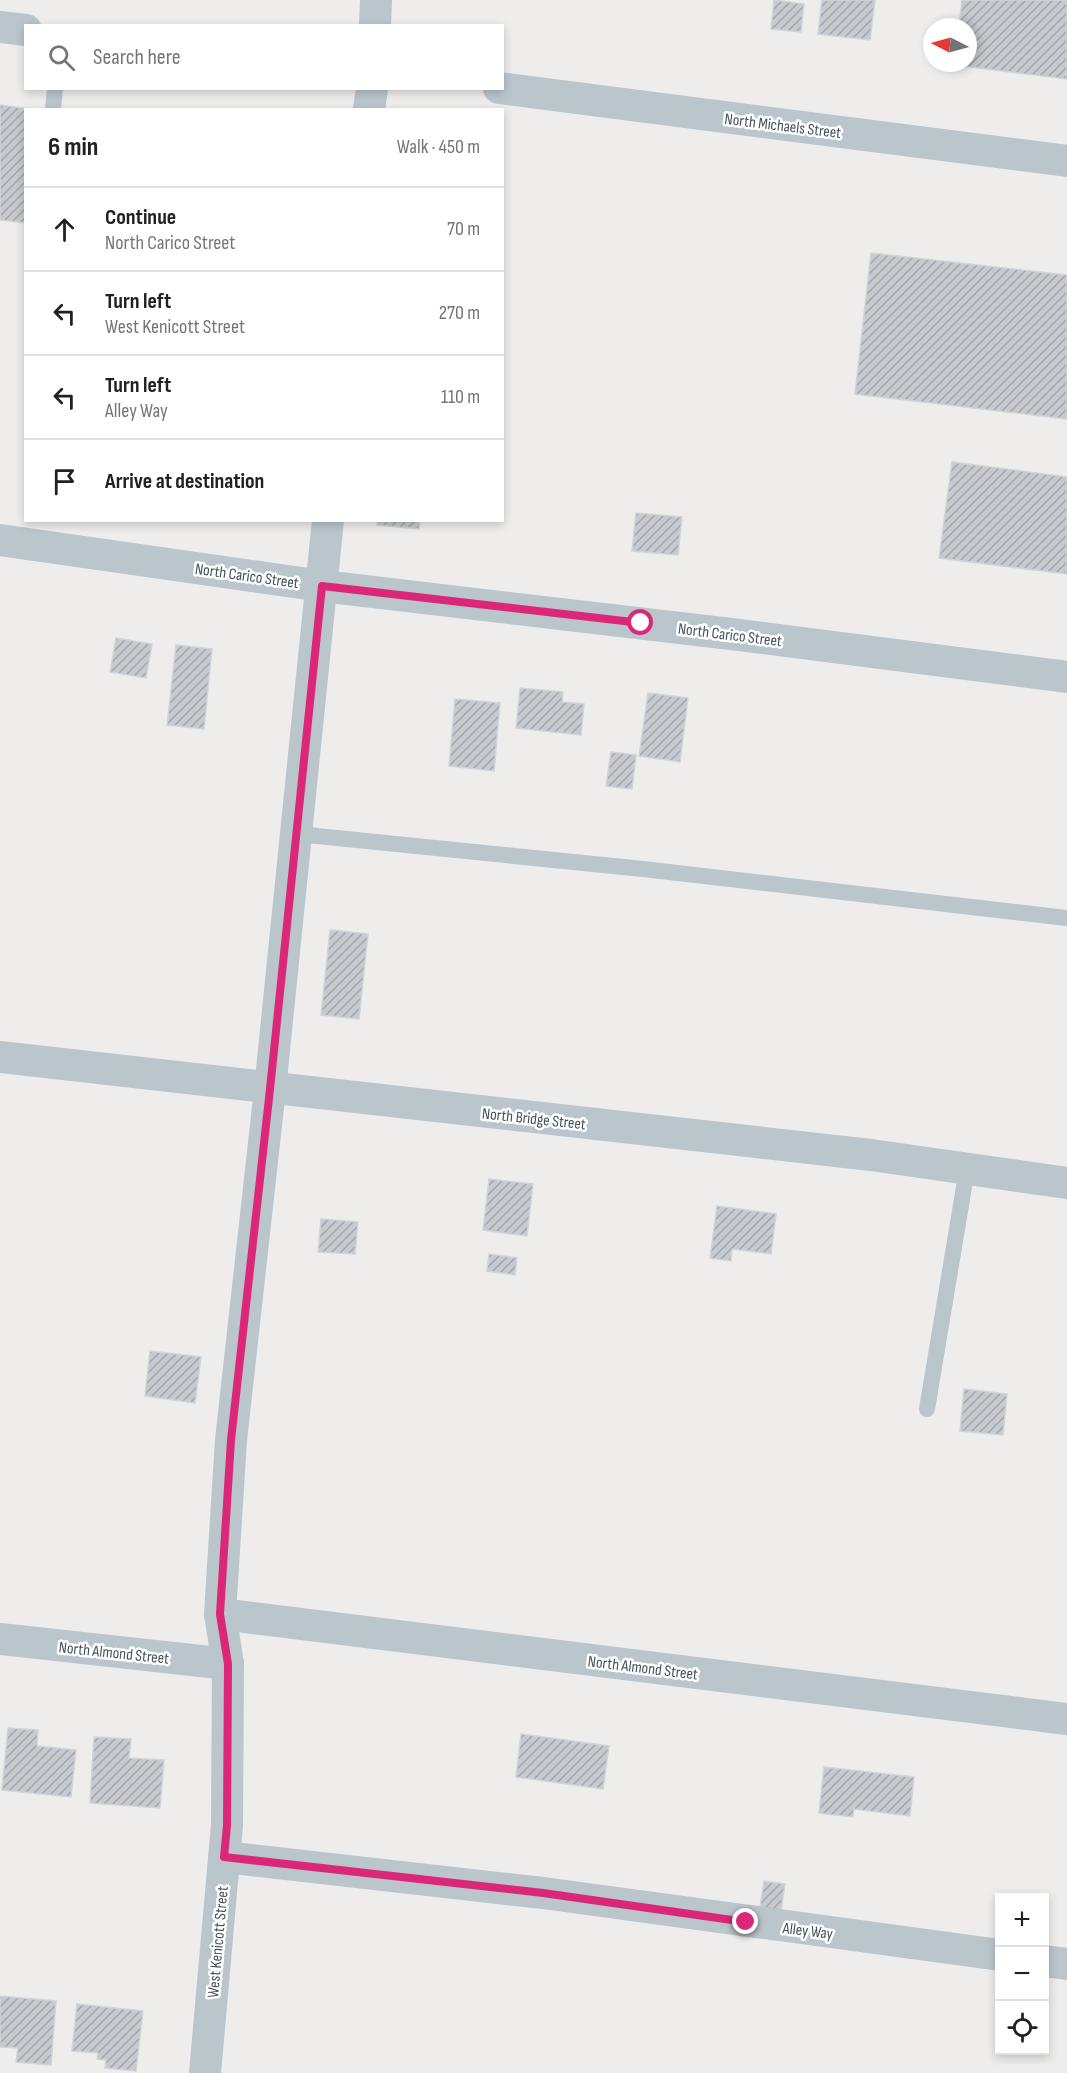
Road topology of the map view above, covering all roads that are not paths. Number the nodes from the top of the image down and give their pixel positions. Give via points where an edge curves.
1 (376, 0) edge
2 (375, 24) edge
3 (0, 27) edge
4 (24, 30) edge
5 (504, 89) edge
6 (55, 90) edge
7 (372, 90) edge
8 (53, 108) edge
9 (369, 108) edge
10 (1067, 161) edge
11 (328, 522) edge
12 (0, 540) edge
13 (322, 586) junction
14 (1067, 677) edge
15 (297, 834) junction
16 (1067, 918) edge
17 (0, 1058) edge
18 (270, 1089) junction
19 (967, 1168) junction
20 (1067, 1183) edge
21 (927, 1409) dead end
22 (220, 1614) junction
23 (0, 1640) edge
24 (228, 1664) junction
25 (1067, 1719) edge
26 (224, 1857) junction
27 (995, 1954) edge
28 (1049, 1962) edge
29 (1067, 1964) edge
30 (205, 2073) edge

1 - 2 street
3 - 4 street
5 - 10 street, North Michaels Street
6 - 8 lane
7 - 9 street
11 - 13 street, West Kenicott Street
12 - 13 street, North Carico Street
13 - 14 street, North Carico Street
13 - 15 street, West Kenicott Street
15 - 16 lane
15 - 18 street, West Kenicott Street
17 - 18 street, North Bridge Street
18 - 19 street, North Bridge Street
18 - 22 street, West Kenicott Street via 231,1440
19 - 20 street, North Bridge Street
19 - 21 lane
22 - 24 street, West Kenicott Street
22 - 25 street, North Almond Street
23 - 24 street, North Almond Street
24 - 26 street, West Kenicott Street
26 - 27 street, Alley Way via 543,1893
26 - 30 street, West Kenicott Street
28 - 29 street

